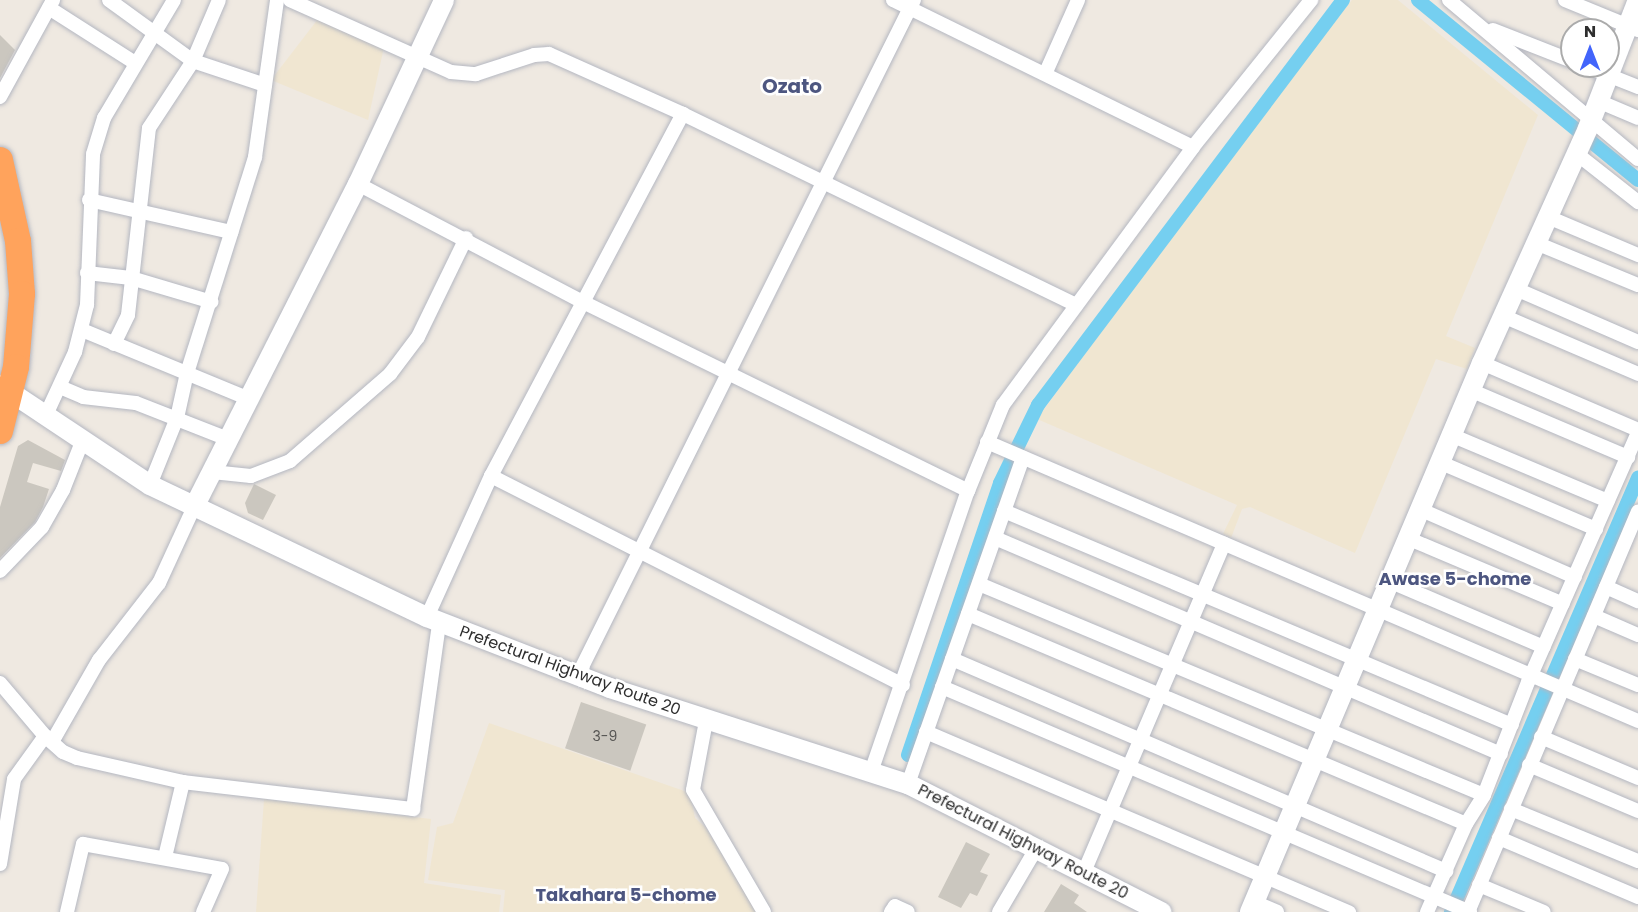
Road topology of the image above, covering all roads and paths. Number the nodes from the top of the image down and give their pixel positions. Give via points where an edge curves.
1 (109, 0) edge
2 (174, 0) edge
3 (219, 0) edge
4 (277, 0) edge
5 (290, 0) edge
6 (444, 0) edge
7 (893, 0) edge
8 (1077, 0) edge
9 (1311, 0) edge
10 (1565, 0) edge
11 (1638, 0) edge
12 (1456, 2) edge
13 (51, 4) edge
14 (912, 4) edge
15 (1482, 26) junction
16 (1632, 28) edge
17 (156, 36) junction
18 (1620, 52) edge
19 (416, 55) junction
20 (1560, 56) edge
21 (193, 61) junction
22 (135, 63) junction
23 (1046, 72) junction
24 (1607, 78) edge
25 (1616, 78) edge
26 (265, 85) junction
27 (1638, 87) edge
28 (0, 97) edge
29 (1595, 110) junction
30 (683, 114) junction
31 (1638, 118) edge
32 (1194, 147) junction
33 (1577, 154) junction
34 (1638, 159) edge
35 (0, 160) edge
36 (358, 184) junction
37 (823, 185) junction
38 (89, 200) junction
39 (1638, 202) edge
40 (137, 208) junction
41 (1548, 217) junction
42 (231, 232) junction
43 (466, 238) junction
44 (1536, 243) junction
45 (1638, 255) edge
46 (87, 273) junction
47 (131, 278) junction
48 (1638, 285) edge
49 (1516, 289) junction
50 (581, 301) junction
51 (212, 302) junction
52 (1076, 305) junction
53 (1503, 316) junction
54 (82, 330) junction
55 (1638, 342) edge
56 (114, 345) junction
57 (1482, 363) junction
58 (727, 372) junction
59 (187, 374) junction
60 (1638, 374) edge
61 (60, 387) junction
62 (5, 389) edge
63 (1470, 390) junction
64 (249, 399) junction
65 (45, 417) junction
66 (177, 418) junction
67 (0, 431) edge
68 (1638, 432) edge
69 (1451, 435) junction
70 (228, 439) junction
71 (82, 442) junction
72 (987, 442) junction
73 (1628, 457) junction
74 (1023, 458) junction
75 (1439, 462) junction
76 (212, 472) junction
77 (491, 476) junction
78 (150, 485) junction
79 (968, 491) junction
80 (1608, 501) junction
81 (194, 507) junction
82 (1419, 509) junction
83 (1004, 511) junction
84 (1638, 513) edge
85 (1596, 529) junction
86 (995, 538) junction
87 (1407, 538) junction
88 (1224, 544) junction
89 (1631, 545) edge
90 (639, 552) junction
91 (0, 571) edge
92 (1575, 577) junction
93 (1389, 581) junction
94 (979, 584) junction
95 (1606, 587) junction
96 (1204, 594) junction
97 (1638, 601) edge
98 (1563, 604) junction
99 (1377, 610) junction
100 (968, 614) junction
101 (1594, 616) junction
102 (433, 620) junction
103 (1193, 620) junction
104 (1638, 635) edge
105 (1544, 647) junction
106 (1358, 658) junction
107 (1575, 659) junction
108 (952, 660) junction
109 (1174, 666) junction
110 (1531, 676) junction
111 (577, 677) junction
112 (0, 683) edge
113 (903, 685) junction
114 (1638, 685) edge
115 (1347, 686) junction
116 (942, 687) junction
117 (1562, 689) junction
118 (1162, 693) junction
119 (705, 721) junction
120 (1638, 721) edge
121 (1512, 725) junction
122 (1327, 731) junction
123 (926, 732) junction
124 (1541, 736) junction
125 (48, 739) junction
126 (1142, 740) junction
127 (1501, 754) junction
128 (1315, 758) junction
129 (1529, 765) junction
130 (1131, 766) junction
131 (871, 772) junction
132 (1638, 778) edge
133 (183, 782) junction
134 (908, 784) junction
135 (1484, 795) junction
136 (1295, 805) junction
137 (1511, 808) junction
138 (1638, 811) edge
139 (1112, 812) junction
140 (1466, 824) junction
141 (1284, 831) junction
142 (1499, 838) junction
143 (1036, 849) junction
144 (165, 857) junction
145 (1, 858) edge
146 (1638, 861) edge
147 (1446, 871) junction
148 (1084, 872) junction
149 (1264, 876) junction
150 (1479, 885) junction
151 (1433, 897) junction
152 (1638, 897) edge
153 (1252, 907) edge
154 (67, 912) edge
155 (204, 912) edge
156 (764, 912) edge
157 (891, 912) edge
158 (908, 912) edge
159 (999, 912) edge
160 (1161, 912) edge
161 (1277, 912) edge
162 (1349, 912) edge
163 (1427, 912) edge
164 (1469, 912) edge
165 (1544, 912) edge

1 - 17 street
2 - 17 street
3 - 21 street
4 - 26 street
5 - 19 street
6 - 19 street
7 - 14 street
8 - 23 street
9 - 32 street
10 - 16 street
11 - 16 street
12 - 15 street
13 - 22 street
13 - 28 street
14 - 23 street
14 - 37 street
15 - 20 street
15 - 29 street
16 - 18 street
17 - 21 street
17 - 22 street
19 - 30 street via 451,72 476,74 549,54
19 - 36 street
21 - 26 street
21 - 40 street via 149,128
22 - 38 street via 104,118 93,154
23 - 32 street
24 - 29 street
25 - 27 street
26 - 42 street via 255,157
29 - 31 street
29 - 33 street
29 - 34 street
30 - 37 street
30 - 50 street
32 - 52 street
33 - 39 street
33 - 41 street
35 - 62 highway via 21,276 21,323
36 - 43 street
36 - 64 street
37 - 52 street
37 - 58 street
38 - 40 street
38 - 46 street
40 - 42 street
40 - 47 street
41 - 44 street
41 - 45 street
42 - 51 street
43 - 50 street
43 - 76 street via 418,337 390,374 290,461 251,476
44 - 48 street
44 - 49 street
46 - 47 street
46 - 54 street
47 - 51 street
47 - 56 street via 128,315
49 - 53 street
49 - 55 street
50 - 58 street
50 - 77 street
51 - 59 street
52 - 72 street via 1002,405
53 - 57 street
53 - 60 street
54 - 56 street
54 - 61 street
56 - 59 street
57 - 63 street
57 - 68 street
58 - 79 street
58 - 90 street
59 - 64 street
59 - 66 street
61 - 65 street
61 - 66 street via 83,397 136,403
62 - 65 street, Prefectural Highway Route 20
62 - 67 highway
63 - 69 street
63 - 73 street
64 - 70 street
65 - 71 street, Prefectural Highway Route 20
66 - 70 street
66 - 78 street
68 - 73 street
69 - 75 street
69 - 80 street
70 - 76 street
71 - 78 street, Prefectural Highway Route 20
71 - 91 street via 63,490 42,527
72 - 74 street
72 - 79 street
73 - 80 street
74 - 83 street
74 - 88 street
75 - 82 street
75 - 85 street
76 - 81 street
77 - 90 street
77 - 102 street
78 - 81 street, Prefectural Highway Route 20
79 - 113 street
80 - 85 street
81 - 102 street, Prefectural Highway Route 20
81 - 125 street via 159,583 99,660
82 - 87 street
82 - 92 street
83 - 86 street
83 - 96 street
84 - 89 street
85 - 92 street
86 - 94 street
86 - 103 street
87 - 93 street
87 - 98 street
88 - 96 street
88 - 99 street
89 - 95 street
90 - 111 street
90 - 113 street
92 - 98 street
93 - 99 street
93 - 105 street
94 - 100 street
94 - 109 street
95 - 97 street
95 - 101 street
96 - 103 street
96 - 106 street
98 - 105 street
99 - 106 street
99 - 110 street
100 - 108 street
100 - 118 street
101 - 104 street
101 - 107 street
102 - 111 street, Prefectural Highway Route 20
102 - 133 street via 413,809
103 - 109 street
103 - 115 street
105 - 110 street
106 - 115 street
106 - 121 street
107 - 114 street
107 - 117 street
108 - 116 street
108 - 126 street
109 - 118 street
109 - 122 street
110 - 117 street
110 - 121 street
111 - 119 street, Prefectural Highway Route 20
112 - 125 street
113 - 131 street
115 - 122 street
115 - 127 street
116 - 123 street
116 - 130 street
117 - 120 street
117 - 124 street
118 - 126 street
118 - 128 street
119 - 131 street, Prefectural Highway Route 20
119 - 156 street via 693,790
121 - 127 street
122 - 128 street
122 - 135 street
123 - 134 street
123 - 139 street
124 - 129 street
124 - 132 street
125 - 133 street via 77,758
125 - 145 street via 14,779
126 - 130 street
126 - 136 street
127 - 135 street
128 - 136 street
128 - 140 street
129 - 137 street
129 - 138 street
130 - 139 street
130 - 141 street
131 - 134 street, Prefectural Highway Route 20
133 - 144 street
134 - 143 street, Prefectural Highway Route 20
135 - 140 street
136 - 141 street
136 - 147 street
137 - 142 street
137 - 146 street
139 - 148 street
139 - 149 street
140 - 147 street
141 - 149 street
141 - 151 street
142 - 150 street
142 - 152 street
143 - 148 street, Prefectural Highway Route 20
143 - 159 street
144 - 154 street via 83,844
144 - 155 street via 222,870
147 - 151 street
148 - 160 street, Prefectural Highway Route 20
149 - 153 street
149 - 162 street
150 - 164 street
150 - 165 street
151 - 163 street
151 - 164 street
153 - 161 street
157 - 158 street via 895,906

